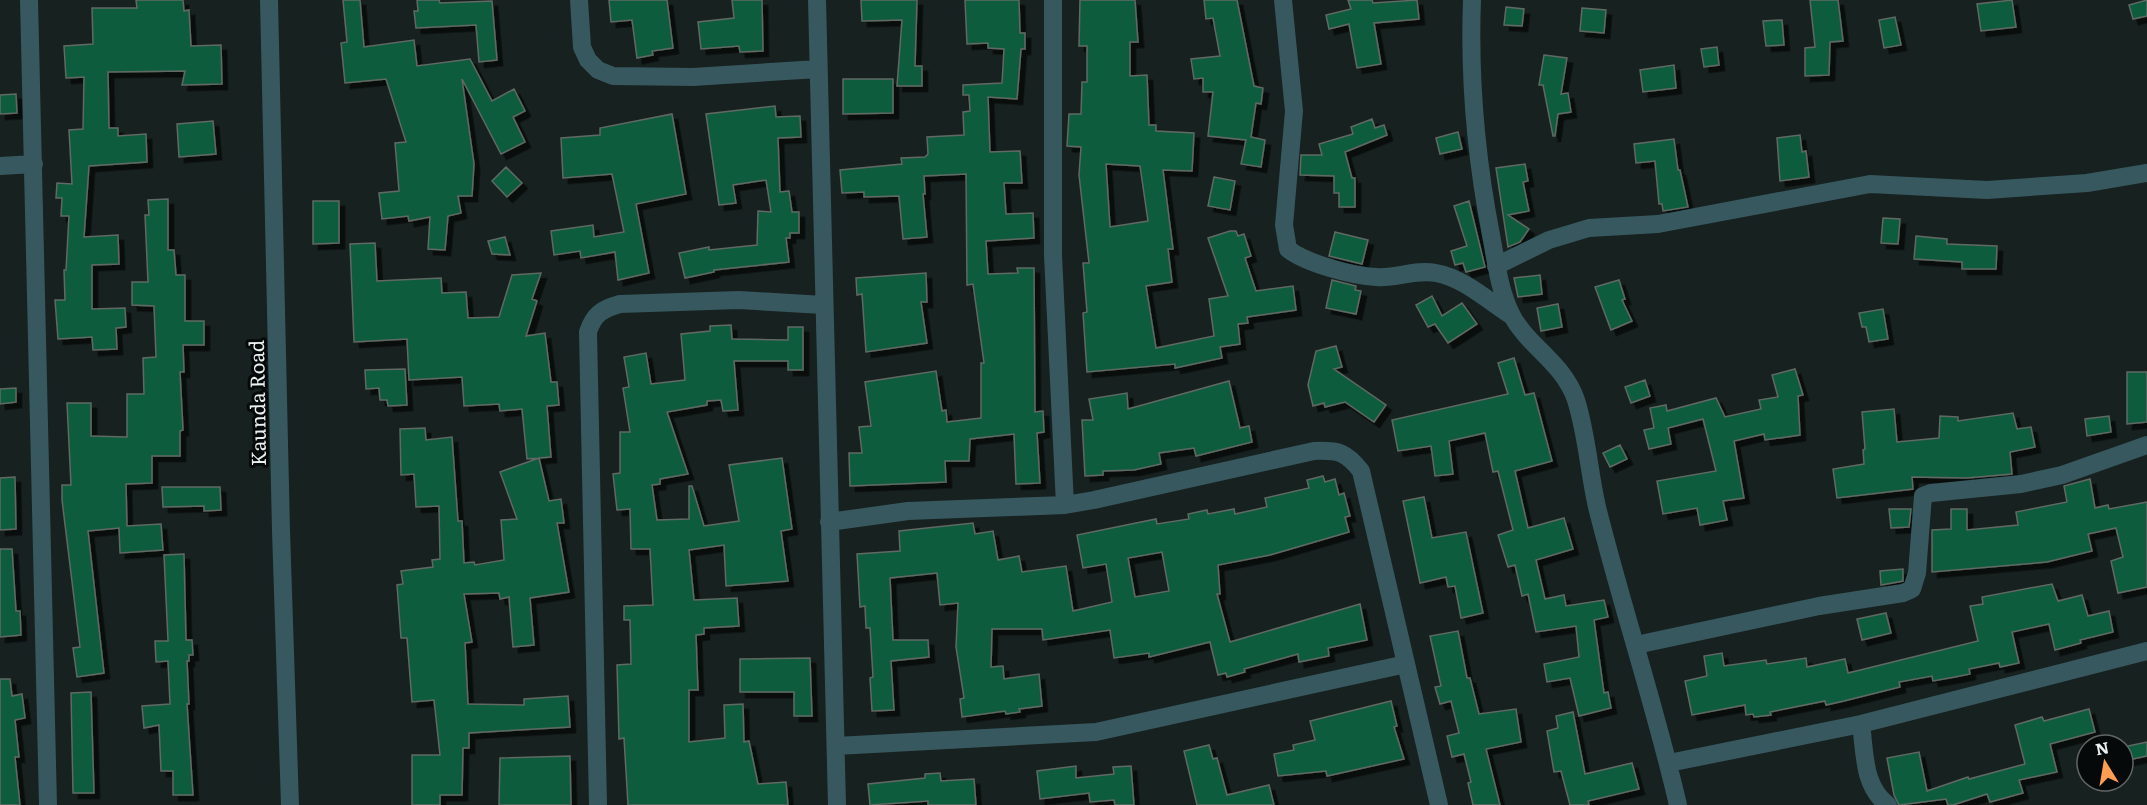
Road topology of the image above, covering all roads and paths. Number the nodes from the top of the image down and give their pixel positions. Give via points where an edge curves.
1 (29, 0) edge
2 (269, 0) edge
3 (579, 0) edge
4 (817, 0) edge
5 (1053, 0) edge
6 (1284, 0) edge
7 (1472, 0) edge
8 (818, 69) junction
9 (34, 165) junction
10 (0, 166) edge
11 (2147, 173) edge
12 (1496, 266) junction
13 (824, 305) junction
14 (1512, 316) junction
15 (2147, 445) edge
16 (1065, 504) junction
17 (829, 522) junction
18 (1636, 645) junction
19 (2147, 651) edge
20 (1406, 664) junction
21 (1861, 724) junction
22 (836, 747) junction
23 (1669, 762) junction
24 (48, 805) edge
25 (290, 805) edge
26 (598, 805) edge
27 (837, 805) edge
28 (1439, 805) edge
29 (1678, 805) edge
30 (1888, 805) edge

1 - 9 street
2 - 25 street, Kaunda Road
3 - 8 street via 582,47 598,70 613,76
4 - 8 street
5 - 16 street via 1053,255
6 - 14 street via 1294,111 1284,225 1288,249 1320,264 1377,278 1419,271 1451,277
7 - 12 street via 1470,65 1484,200
8 - 13 street
9 - 10 street
9 - 24 street
11 - 12 street via 2087,183 1987,190 1870,184 1658,225 1589,228 1549,240
12 - 14 street
13 - 17 street
13 - 26 street via 739,300 620,304 603,309 593,318 588,332
14 - 18 street via 1537,348 1557,365 1576,400 1597,507
15 - 18 street via 2052,477 1923,496 1917,573 1912,589 1903,593 1829,604
16 - 17 street via 908,511
16 - 20 street via 1314,451 1333,450 1349,456 1361,471
17 - 22 street
18 - 23 street
19 - 21 street
20 - 22 street via 1096,732
20 - 28 street
21 - 23 street
21 - 30 street via 1870,783 1874,793
22 - 27 street
23 - 29 street

